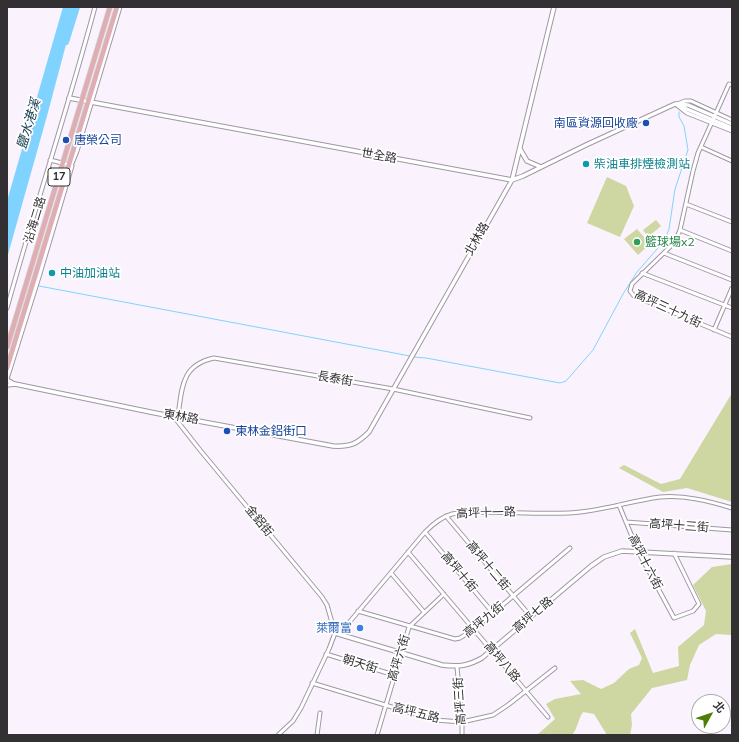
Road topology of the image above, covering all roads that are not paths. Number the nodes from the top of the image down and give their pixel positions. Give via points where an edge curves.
1 (95, 7) edge
2 (110, 7) edge
3 (117, 7) edge
4 (120, 7) edge
5 (554, 7) edge
6 (732, 85) edge
7 (69, 98) junction
8 (82, 101) junction
9 (90, 102) junction
10 (674, 104) junction
11 (714, 118) junction
12 (732, 120) edge
13 (732, 124) edge
14 (732, 129) edge
15 (701, 147) junction
16 (520, 148) junction
17 (50, 160) junction
18 (732, 162) edge
19 (63, 164) junction
20 (70, 165) junction
21 (541, 167) junction
22 (47, 173) junction
23 (59, 176) junction
24 (67, 179) junction
25 (512, 180) junction
26 (686, 204) junction
27 (732, 222) edge
28 (680, 230) junction
29 (732, 251) edge
30 (664, 253) junction
31 (31, 266) junction
32 (38, 268) junction
33 (642, 273) junction
34 (732, 280) edge
35 (732, 288) edge
36 (725, 306) junction
37 (7, 308) edge
38 (732, 308) edge
39 (714, 330) junction
40 (732, 337) edge
41 (7, 347) edge
42 (7, 368) edge
43 (7, 380) edge
44 (15, 384) junction
45 (7, 385) edge
46 (394, 389) junction
47 (173, 415) junction
48 (178, 416) junction
49 (530, 418) dead end
50 (348, 446) joint
51 (619, 505) junction
52 (732, 508) edge
53 (446, 516) junction
54 (626, 522) junction
55 (732, 530) edge
56 (425, 532) junction
57 (570, 548) dead end
58 (638, 551) junction
59 (408, 552) junction
60 (674, 553) junction
61 (732, 557) edge
62 (391, 573) junction
63 (444, 594) junction
64 (513, 596) junction
65 (358, 611) junction
66 (424, 612) junction
67 (493, 613) junction
68 (531, 617) junction
69 (409, 627) junction
70 (474, 629) junction
71 (335, 632) junction
72 (492, 650) junction
73 (400, 652) junction
74 (326, 654) junction
75 (457, 667) junction
76 (555, 668) dead end
77 (394, 675) junction
78 (312, 683) junction
79 (527, 691) junction
80 (385, 705) junction
81 (320, 713) dead end
82 (548, 717) dead end
83 (462, 722) junction
84 (278, 735) edge
85 (317, 735) edge
86 (377, 735) edge
87 (462, 735) edge

1 - 7 street, 沿海二路
2 - 8 main road, 沿海二路 / 17
3 - 9 main road, 沿海二路 / 17
4 - 9 street, 沿海二路
5 - 16 street, 北林路
6 - 11 street, 高坪三十九街 via 729,84
7 - 8 street, 世全路
7 - 17 street, 沿海二路
8 - 9 street, 世全路
8 - 19 main road, 沿海二路 / 17
9 - 20 main road, 沿海二路 / 17
9 - 20 street, 沿海二路 via 86,122
9 - 25 street, 世全路
10 - 11 street
10 - 11 street via 691,101 700,104
10 - 21 street
11 - 12 street
11 - 13 street
11 - 14 street
11 - 15 street, 高坪三十九街
15 - 18 street
15 - 26 street, 高坪三十九街
16 - 21 street via 527,161
16 - 25 street, 北林路
17 - 19 street
17 - 22 street, 沿海二路
19 - 20 street
19 - 23 main road, 沿海二路 / 17
20 - 24 main road, 沿海二路 / 17
21 - 25 street
22 - 23 street
22 - 37 street, 沿海二路
23 - 24 street
23 - 31 main road, 沿海二路 / 17
24 - 32 main road, 沿海二路 / 17
24 - 43 street, 沿海二路
25 - 46 street, 北林路
26 - 27 street
26 - 28 street, 高坪三十九街
28 - 29 street
28 - 30 street, 高坪三十九街 via 675,242
30 - 33 street, 高坪三十九街
30 - 34 street
31 - 32 main road
31 - 41 main road, 沿海二路 / 17
32 - 42 main road, 沿海二路 / 17
33 - 36 street
33 - 39 street, 高坪三十九街 via 632,284 630,291 634,296
35 - 36 street
36 - 38 street
36 - 39 street
39 - 40 street, 高坪三十九街
43 - 44 street
44 - 45 street
44 - 47 street, 東林路
46 - 48 street, 長泰街 via 214,358 203,360 187,374
46 - 49 street, 長泰街
46 - 50 street, 北林路 via 369,432
47 - 48 street, 東林路
47 - 71 street, 金鋁街 via 322,597
48 - 50 street, 東林路 via 333,446
51 - 52 street, 高坪十一路 via 662,497 688,498
51 - 53 street, 高坪十一路 via 568,513 485,512
51 - 54 street, 高坪十六街
53 - 56 street, 高坪十一路 via 432,524
53 - 64 street, 高坪十二街
54 - 55 street, 高坪十三街
54 - 58 street, 高坪十六街
56 - 59 street, 高坪十一路
56 - 67 street, 高坪十街
57 - 64 street, 高坪九街
58 - 60 street, 高坪七路
58 - 60 street, 高坪十六街 via 674,618 693,611 699,604
58 - 68 street, 高坪七路 via 617,552 604,557
59 - 62 street, 高坪十一路
59 - 63 street, 高坪八路
60 - 61 street, 高坪七路
62 - 65 street, 高坪十一路
62 - 66 street
63 - 66 street, 高坪六街
63 - 70 street, 高坪八路
64 - 67 street, 高坪九街
64 - 68 street, 高坪十二街
65 - 69 street, 高坪九街
65 - 71 street, 高坪十一路 via 347,625
66 - 69 street, 高坪六街
67 - 70 street, 高坪九街
68 - 72 street, 高坪七路
69 - 70 street, 高坪九街 via 455,639
69 - 73 street, 高坪六街
70 - 72 street, 高坪八路
71 - 73 street, 高坪七路
71 - 74 street
72 - 75 street, 高坪七路 via 476,661
72 - 79 street, 高坪八路
73 - 75 street, 高坪七路
73 - 77 street, 高坪六街
74 - 77 street, 朝天街
74 - 78 street
75 - 83 street, 高坪三街
76 - 79 street, 高坪五路
77 - 80 street, 高坪六街
78 - 80 street, 高坪五路
78 - 84 street via 293,721
79 - 82 street, 高坪八路
79 - 83 street, 高坪五路 via 493,715
80 - 83 street, 高坪五路 via 435,720
80 - 86 street, 高坪六街
81 - 85 street
83 - 87 street, 高坪三街

